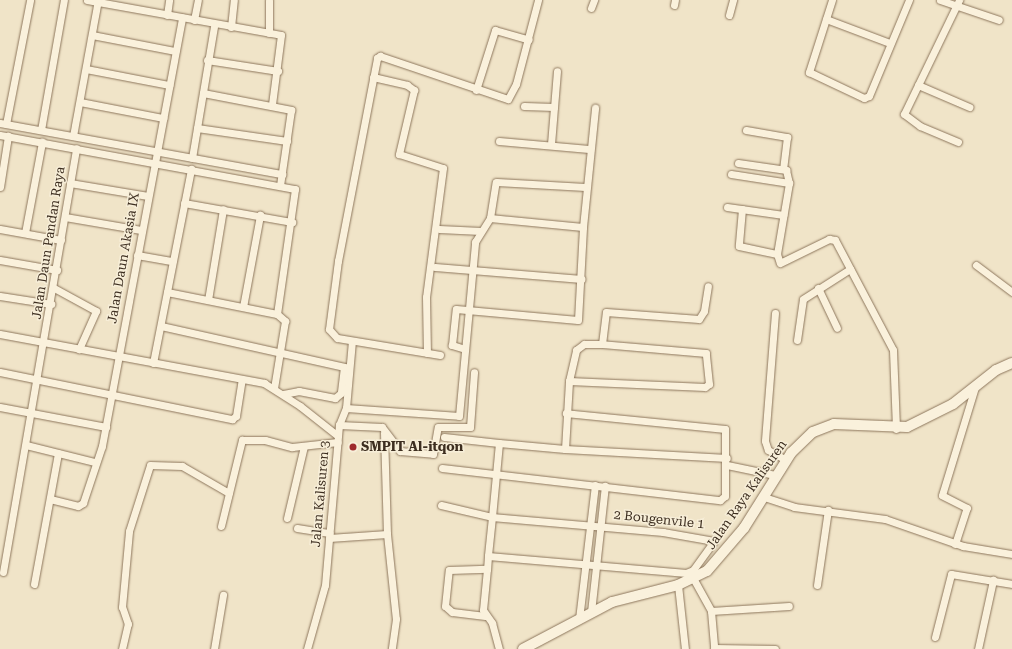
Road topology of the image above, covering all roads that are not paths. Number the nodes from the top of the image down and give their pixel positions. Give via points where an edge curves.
1 (30, 0) edge
2 (64, 0) edge
3 (88, 0) edge
4 (169, 0) edge
5 (198, 0) edge
6 (234, 0) edge
7 (269, 0) edge
8 (594, 0) edge
9 (733, 0) edge
10 (832, 0) edge
11 (909, 0) edge
12 (940, 0) edge
13 (98, 1) edge
14 (538, 1) edge
15 (128, 3) edge
16 (958, 3) edge
17 (591, 8) dead end
18 (167, 15) junction
19 (729, 15) dead end
20 (182, 18) junction
21 (826, 19) junction
22 (194, 20) junction
23 (999, 20) dead end
24 (214, 26) junction
25 (231, 27) junction
26 (268, 33) junction
27 (92, 35) junction
28 (529, 40) junction
29 (890, 43) junction
30 (175, 51) junction
31 (207, 60) junction
32 (86, 68) junction
33 (278, 71) junction
34 (557, 71) dead end
35 (373, 76) junction
36 (169, 85) junction
37 (918, 85) junction
38 (476, 90) junction
39 (203, 93) junction
40 (80, 102) junction
41 (272, 104) junction
42 (524, 106) dead end
43 (554, 107) junction
44 (969, 107) dead end
45 (595, 108) dead end
46 (163, 118) junction
47 (3, 124) edge
48 (197, 128) junction
49 (41, 130) junction
50 (746, 130) dead end
51 (0, 135) edge
52 (8, 136) junction
53 (73, 136) junction
54 (287, 141) junction
55 (500, 141) dead end
56 (42, 142) junction
57 (958, 142) dead end
58 (551, 144) junction
59 (76, 148) junction
60 (589, 148) junction
61 (156, 158) junction
62 (192, 158) junction
63 (738, 163) dead end
64 (783, 169) junction
65 (191, 170) junction
66 (731, 174) dead end
67 (281, 179) junction
68 (789, 182) junction
69 (70, 183) junction
70 (0, 187) edge
71 (586, 187) junction
72 (148, 196) junction
73 (184, 204) junction
74 (727, 207) dead end
75 (223, 209) junction
76 (742, 209) junction
77 (783, 215) junction
78 (260, 216) junction
79 (65, 217) junction
80 (490, 218) junction
81 (292, 222) junction
82 (583, 227) junction
83 (439, 228) dead end
84 (0, 229) edge
85 (141, 230) junction
86 (481, 231) junction
87 (25, 233) junction
88 (62, 240) junction
89 (777, 254) junction
90 (136, 255) junction
91 (0, 260) edge
92 (172, 261) junction
93 (976, 265) dead end
94 (435, 267) dead end
95 (473, 269) junction
96 (850, 269) junction
97 (56, 270) junction
98 (582, 279) junction
99 (708, 286) dead end
100 (54, 288) junction
101 (818, 288) junction
102 (167, 292) junction
103 (1012, 292) edge
104 (0, 296) edge
105 (208, 300) junction
106 (51, 304) junction
107 (243, 307) junction
108 (468, 310) junction
109 (775, 313) dead end
110 (277, 314) junction
111 (161, 326) junction
112 (837, 328) dead end
113 (0, 334) edge
114 (797, 340) dead end
115 (352, 341) junction
116 (45, 342) junction
117 (602, 344) junction
118 (79, 349) junction
119 (465, 349) junction
120 (281, 350) junction
121 (427, 354) junction
122 (440, 355) dead end
123 (119, 357) junction
124 (153, 363) junction
125 (1012, 363) edge
126 (0, 372) edge
127 (474, 372) dead end
128 (38, 378) junction
129 (242, 379) junction
130 (569, 381) junction
131 (975, 387) junction
132 (274, 388) junction
133 (113, 394) junction
134 (283, 394) junction
135 (0, 406) edge
136 (346, 408) junction
137 (32, 412) junction
138 (566, 413) junction
139 (339, 425) junction
140 (106, 426) junction
141 (896, 429) junction
142 (384, 431) junction
143 (444, 437) dead end
144 (338, 439) junction
145 (499, 443) junction
146 (26, 445) junction
147 (304, 446) junction
148 (565, 449) junction
149 (58, 453) junction
150 (786, 460) junction
151 (727, 461) junction
152 (94, 462) junction
153 (442, 468) dead end
154 (496, 475) junction
155 (775, 475) junction
156 (595, 485) junction
157 (605, 486) junction
158 (229, 493) junction
159 (764, 497) junction
160 (50, 499) junction
161 (441, 505) dead end
162 (828, 510) junction
163 (492, 516) junction
164 (287, 518) dead end
165 (592, 525) junction
166 (221, 526) dead end
167 (602, 527) junction
168 (297, 528) dead end
169 (387, 534) junction
170 (329, 535) junction
171 (955, 544) junction
172 (1012, 554) edge
173 (488, 556) junction
174 (588, 566) junction
175 (597, 567) junction
176 (487, 569) junction
177 (3, 572) dead end
178 (693, 578) junction
179 (993, 580) junction
180 (34, 584) dead end
181 (1012, 584) edge
182 (678, 585) junction
183 (816, 585) dead end
184 (223, 595) dead end
185 (789, 606) dead end
186 (711, 611) junction
187 (591, 612) junction
188 (485, 616) junction
189 (579, 619) junction
190 (935, 637) dead end
191 (714, 648) edge
192 (755, 648) edge
193 (122, 649) edge
194 (214, 649) edge
195 (307, 649) edge
196 (392, 649) edge
197 (499, 649) edge
198 (523, 649) edge
199 (685, 649) edge
200 (775, 649) edge
201 (978, 649) edge

1 - 47 street
2 - 49 street
3 - 13 street
4 - 18 street
5 - 22 street
6 - 25 street
7 - 26 street
8 - 17 street
9 - 19 street
10 - 21 street
11 - 29 street
12 - 16 street
13 - 15 street
13 - 27 street
14 - 28 street via 531,22
15 - 18 street
16 - 23 street
16 - 37 street
18 - 20 street
20 - 22 street
20 - 30 street, Jalan Daun Akasia IX
21 - 29 street
21 - 29 street via 809,72 858,97 869,96
22 - 24 street
24 - 25 street
24 - 31 street
25 - 26 street
26 - 33 street via 282,37
27 - 30 street
27 - 32 street
28 - 38 street via 511,98 500,98
28 - 38 street via 495,30
30 - 36 street, Jalan Daun Akasia IX
31 - 33 street
31 - 39 street
32 - 36 street
32 - 40 street
33 - 41 street
34 - 43 street
35 - 38 street via 380,56
35 - 115 street via 328,323 337,338
35 - 121 street via 407,84 414,90 399,154 444,168 427,282
36 - 46 street, Jalan Daun Akasia IX
37 - 44 street
37 - 57 street via 904,118
39 - 41 street
39 - 48 street
40 - 46 street
40 - 53 street
41 - 54 street via 291,110
42 - 43 street
43 - 58 street
45 - 60 street
46 - 61 street, Jalan Daun Akasia IX
47 - 49 street
48 - 54 street
48 - 62 street
49 - 53 street
50 - 64 street via 786,137
51 - 52 street
52 - 56 street
52 - 70 street
53 - 61 street
54 - 67 street
55 - 58 street
56 - 59 street
56 - 87 street
58 - 60 street
59 - 61 street
59 - 69 street, Jalan Daun Pandan Raya
60 - 71 street
61 - 62 street
61 - 65 street
61 - 72 street, Jalan Daun Akasia IX
62 - 67 street
63 - 64 street
64 - 68 street via 789,172
65 - 67 street
65 - 73 street
66 - 68 street
67 - 81 street via 295,189 297,194
68 - 77 street
69 - 72 street
69 - 79 street, Jalan Daun Pandan Raya
71 - 80 street via 498,180
71 - 82 street
72 - 85 street, Jalan Daun Akasia IX
73 - 75 street
73 - 92 street
74 - 76 street
75 - 78 street
75 - 105 street
76 - 77 street
76 - 89 street via 739,246
77 - 89 street
78 - 81 street
78 - 107 street
79 - 85 street
79 - 88 street, Jalan Daun Pandan Raya
80 - 82 street
80 - 86 street
81 - 110 street
82 - 98 street
83 - 86 street
84 - 87 street
85 - 90 street, Jalan Daun Akasia IX
86 - 95 street via 475,242
87 - 88 street
88 - 97 street, Jalan Daun Pandan Raya
89 - 96 street via 777,261 784,263 832,239
90 - 92 street
90 - 123 street, Jalan Daun Akasia IX
91 - 97 street
92 - 102 street
93 - 103 street
94 - 95 street
95 - 98 street
95 - 108 street
96 - 101 street
96 - 141 street via 893,350
97 - 100 street, Jalan Daun Pandan Raya
98 - 108 street via 579,318 574,321
99 - 117 street via 704,311 699,319 606,312
100 - 106 street, Jalan Daun Pandan Raya
100 - 118 street via 96,310
101 - 112 street
101 - 114 street via 802,299
102 - 105 street
102 - 111 street
104 - 106 street
105 - 107 street
106 - 116 street, Jalan Daun Pandan Raya
107 - 110 street
108 - 119 street
108 - 119 street via 455,310 452,343 454,348
109 - 150 street via 765,441 768,450
110 - 120 street via 286,321
111 - 120 street
111 - 124 street
113 - 116 street
115 - 121 street
115 - 136 street, Jalan Kalisuren 3
116 - 118 street
116 - 128 street, Jalan Daun Pandan Raya
117 - 130 street via 579,346
117 - 130 street via 706,353 709,384 705,387
118 - 123 street
119 - 136 street via 460,412 455,418
120 - 132 street
120 - 134 street via 344,367 341,393 335,398 299,391
121 - 122 street
123 - 124 street
123 - 133 street, Jalan Daun Akasia IX
124 - 129 street
125 - 131 main road, Jalan Raya Kalisuren via 996,370
126 - 128 street
127 - 142 street via 470,427 438,427 433,454 400,451
128 - 133 street
128 - 137 street, Jalan Daun Pandan Raya
129 - 132 street
129 - 133 street via 236,416 232,419
130 - 138 street
131 - 141 main road, Jalan Raya Kalisuren via 953,404
131 - 171 street via 942,495 967,507
132 - 134 street
133 - 140 street, Jalan Daun Akasia IX
134 - 144 street
135 - 137 street
136 - 139 street, Jalan Kalisuren 3
137 - 140 street
137 - 146 street, Jalan Daun Pandan Raya
138 - 148 street
138 - 151 street via 723,428
139 - 142 street via 377,427
139 - 144 street, Jalan Kalisuren 3
140 - 152 street, Jalan Daun Akasia IX
141 - 150 main road, Jalan Raya Kalisuren via 834,424 813,432
142 - 169 street
143 - 145 street
144 - 147 street
144 - 170 street, Jalan Kalisuren 3
145 - 148 street
145 - 154 street
146 - 149 street
146 - 177 street, Jalan Daun Pandan Raya
147 - 158 street via 242,440
147 - 164 street
148 - 151 street
149 - 152 street
149 - 160 street
150 - 155 main road, Jalan Raya Kalisuren
151 - 155 street
151 - 157 street via 725,496 720,500
152 - 160 street, Jalan Daun Akasia IX via 83,503 78,506
153 - 154 street
154 - 156 street
154 - 163 street
155 - 159 main road, Jalan Raya Kalisuren
156 - 157 street
156 - 165 street
157 - 167 street
158 - 166 street
158 - 193 street via 182,466 150,465 129,531 122,607 128,624
159 - 162 street via 794,507
159 - 178 main road, Jalan Raya Kalisuren via 722,557
160 - 180 street
161 - 163 street, 2 Bougenvile 1
162 - 171 street via 904,524
162 - 183 street
163 - 165 street, 2 Bougenvile 1
163 - 173 street
165 - 167 street, 2 Bougenvile 1
165 - 174 street
167 - 175 street
167 - 175 street, 2 Bougenvile 1 via 713,538 710,549 693,570 686,573
168 - 170 street
169 - 170 street
169 - 196 street via 396,619
170 - 195 street, Jalan Kalisuren 3 via 323,591
171 - 172 street
173 - 174 street
173 - 176 street
174 - 175 street
174 - 189 street
175 - 187 street
176 - 188 street
176 - 188 street via 449,570 444,606 452,612
178 - 182 main road, Jalan Raya Kalisuren
178 - 186 street
179 - 181 street
179 - 190 street via 960,573 948,577
179 - 201 street
182 - 187 main road, Jalan Raya Kalisuren via 641,592
182 - 199 street
184 - 194 street
185 - 186 street
186 - 191 street
187 - 189 main road, Jalan Raya Kalisuren
188 - 197 street via 492,623
189 - 198 main road, Jalan Raya Kalisuren
191 - 192 street
192 - 200 street

